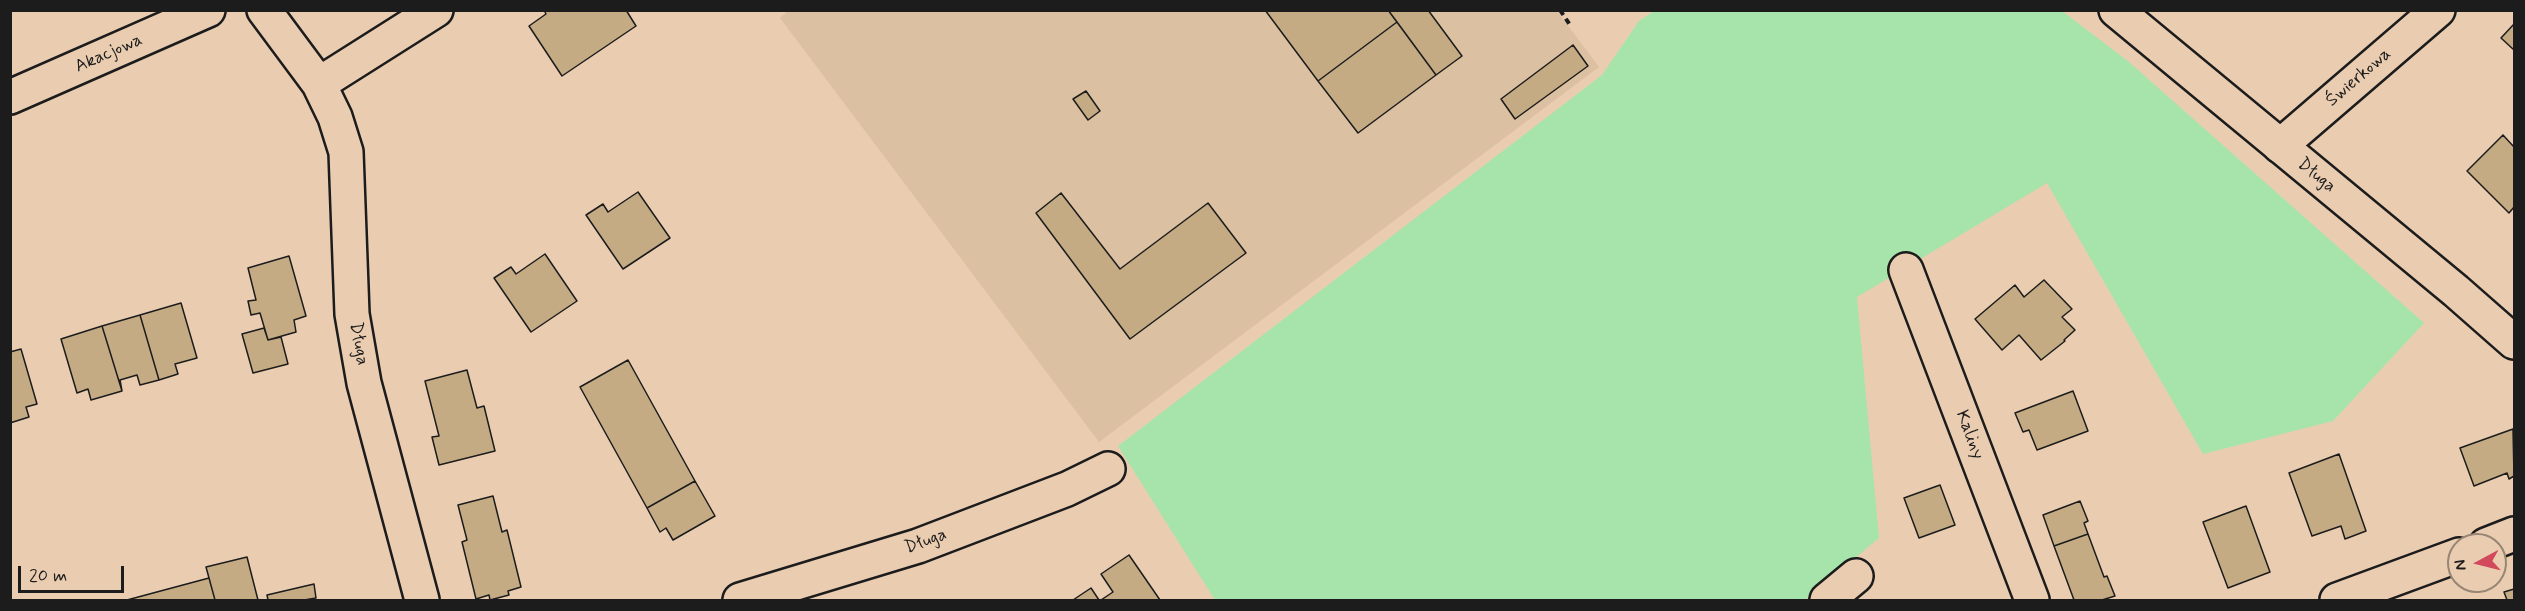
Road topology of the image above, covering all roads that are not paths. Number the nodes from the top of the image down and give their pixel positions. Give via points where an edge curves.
1 (208, 10) edge
2 (264, 10) edge
3 (436, 10) edge
4 (2116, 10) edge
5 (2438, 10) edge
6 (320, 84) junction
7 (10, 96) edge
8 (2280, 146) junction
9 (1906, 270) dead end
10 (2514, 342) edge
11 (1108, 469) dead end
12 (2447, 559) edge
13 (1857, 576) dead end
14 (422, 600) edge
15 (740, 600) edge
16 (1827, 600) edge
17 (2032, 600) edge
18 (2337, 600) edge

1 - 7 street, Akacjowa
2 - 6 street, Długa
3 - 6 street
4 - 8 street, Długa
5 - 8 street, Świerkowa
6 - 14 street, Długa via 346,152 352,314 364,383
8 - 10 street, Długa
9 - 17 street, Kaliny
11 - 15 street, Długa via 918,546
12 - 18 street
13 - 16 street

